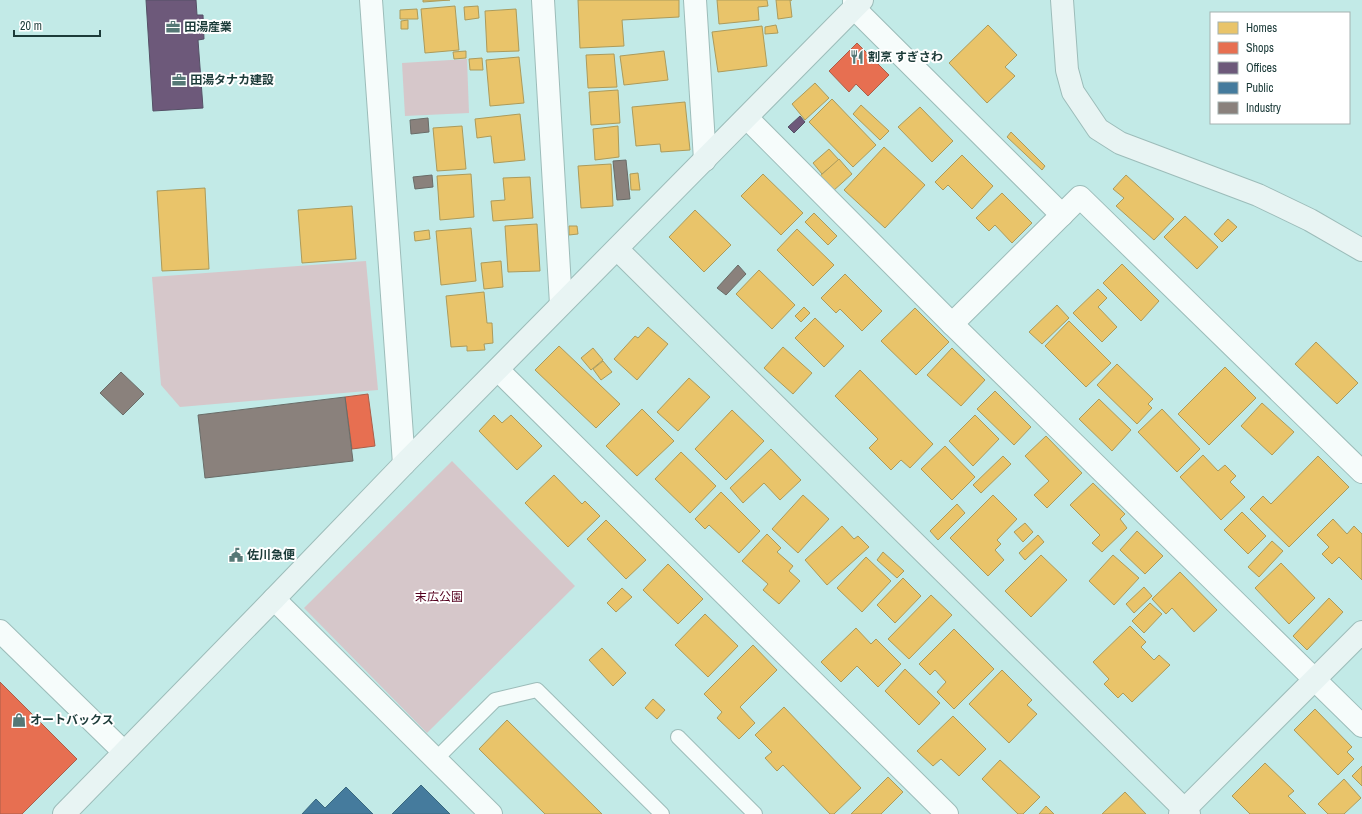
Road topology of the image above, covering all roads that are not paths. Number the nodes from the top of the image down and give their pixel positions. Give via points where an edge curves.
1 (371, 0) edge
2 (543, 0) edge
3 (695, 0) edge
4 (1062, 0) edge
5 (857, 3) edge
6 (747, 118) junction
7 (705, 160) junction
8 (1062, 215) junction
9 (617, 249) junction
10 (1362, 250) edge
11 (561, 304) junction
12 (952, 324) junction
13 (498, 370) junction
14 (404, 464) junction
15 (1362, 472) edge
16 (274, 599) junction
17 (0, 631) edge
18 (1362, 632) edge
19 (1314, 679) junction
20 (1362, 726) edge
21 (678, 737) dead end
22 (124, 752) junction
23 (436, 759) junction
24 (1185, 812) edge
25 (64, 814) edge
26 (492, 814) edge
27 (662, 814) edge
28 (755, 814) edge
29 (947, 814) edge

1 - 14 street
2 - 11 street
3 - 7 street
4 - 10 street via 1067,70 1074,92 1098,129 1120,143 1258,195 1310,220
5 - 6 street
5 - 8 street
6 - 7 street
6 - 12 street
7 - 9 street
8 - 12 street
8 - 15 street via 1080,197
9 - 11 street
9 - 24 street
11 - 13 street
12 - 19 street
13 - 14 street
13 - 29 street
14 - 16 street
16 - 22 street
16 - 23 street
17 - 22 street
18 - 19 street
19 - 20 street
19 - 24 street
21 - 28 lane
22 - 25 street
23 - 26 street
23 - 27 lane via 495,700 537,690

